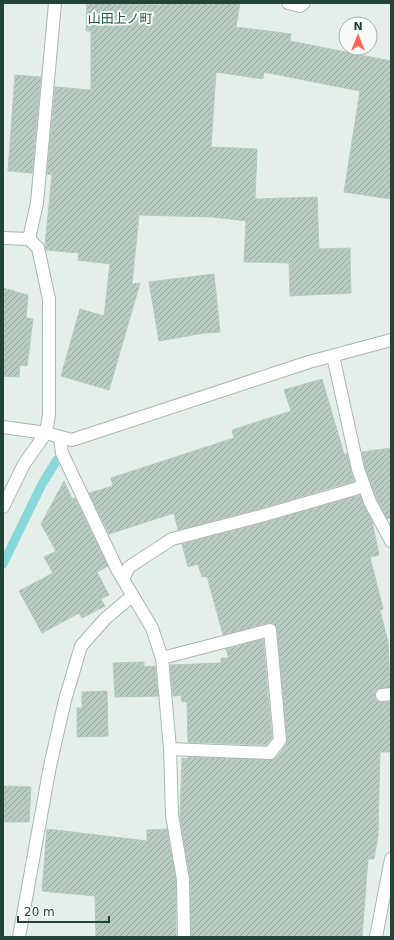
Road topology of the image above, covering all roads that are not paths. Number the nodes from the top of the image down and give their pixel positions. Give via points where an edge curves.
1 (54, 3) edge
2 (288, 3) edge
3 (304, 3) edge
4 (3, 238) edge
5 (29, 239) junction
6 (391, 340) edge
7 (334, 356) junction
8 (3, 427) edge
9 (46, 433) junction
10 (60, 437) junction
11 (364, 486) junction
12 (3, 507) edge
13 (391, 541) edge
14 (123, 579) junction
15 (132, 596) junction
16 (162, 658) junction
17 (170, 749) junction
18 (391, 859) edge
19 (19, 937) edge
20 (184, 937) edge
21 (376, 937) edge

1 - 5 street via 37,204
2 - 3 street via 300,6
4 - 5 street
5 - 9 street via 38,248 49,299 49,415
6 - 7 street
7 - 10 street via 72,440
7 - 11 street via 358,469
8 - 9 street
9 - 10 street
9 - 12 street via 24,464
10 - 14 street via 62,453
11 - 13 street
11 - 14 street via 172,539 129,567
14 - 15 street
15 - 16 street via 152,628
15 - 19 street via 105,619 81,646 50,766
16 - 17 street
16 - 17 street via 270,630 280,740 270,753
17 - 20 street via 172,815 184,880
18 - 21 street

